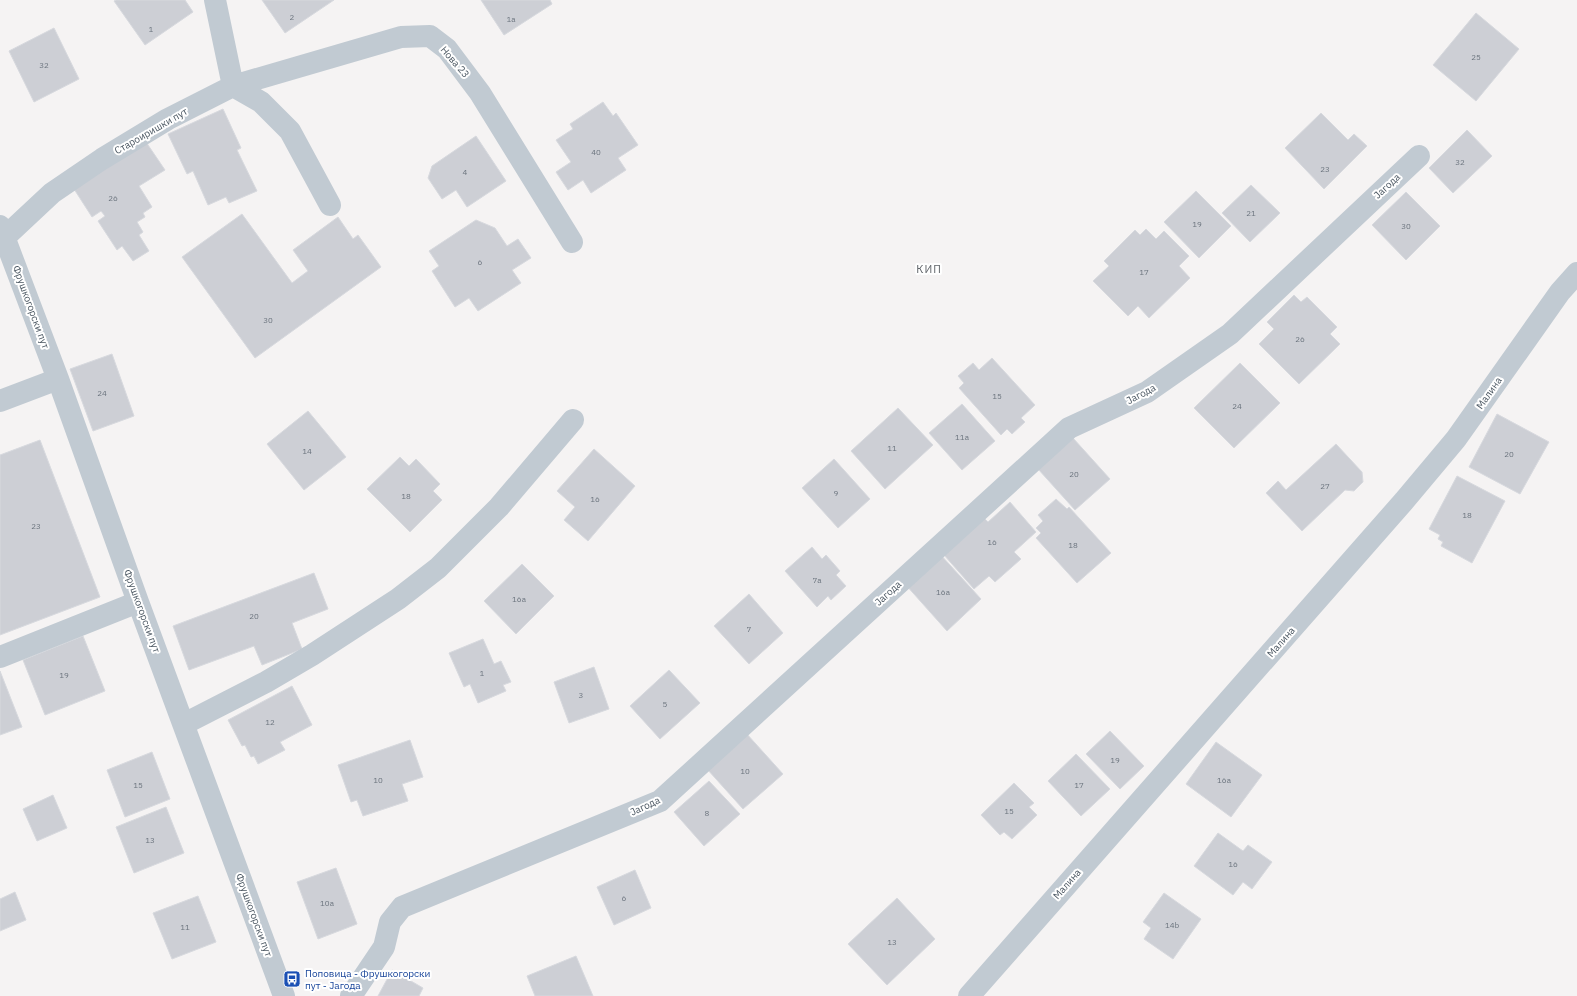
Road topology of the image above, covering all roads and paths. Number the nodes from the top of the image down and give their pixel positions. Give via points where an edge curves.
1 (215, 0) edge
2 (233, 86) junction
3 (1419, 156) dead end
4 (330, 205) dead end
5 (2, 232) edge
6 (572, 242) dead end
7 (1577, 273) edge
8 (58, 379) junction
9 (0, 401) edge
10 (573, 420) dead end
11 (138, 602) junction
12 (0, 657) edge
13 (184, 724) junction
14 (284, 996) edge
15 (351, 996) edge
16 (969, 996) edge

1 - 2 street
2 - 4 street via 261,102 290,131
2 - 5 street, Староиришки пут via 168,119 102,159 52,193
2 - 6 street, Нова 23 via 401,37 430,36 447,49 480,92
3 - 15 street, Јагода via 1230,334 1147,392 1069,428 660,801 402,907 390,922 384,947
5 - 8 street, Фрушкогорски пут
7 - 16 street, Малина via 1560,292 1456,439 1404,501
8 - 9 street
8 - 11 street, Фрушкогорски пут
10 - 13 street via 499,507 438,568 398,599 312,655
11 - 12 street
11 - 13 street, Фрушкогорски пут
13 - 14 street, Фрушкогорски пут

